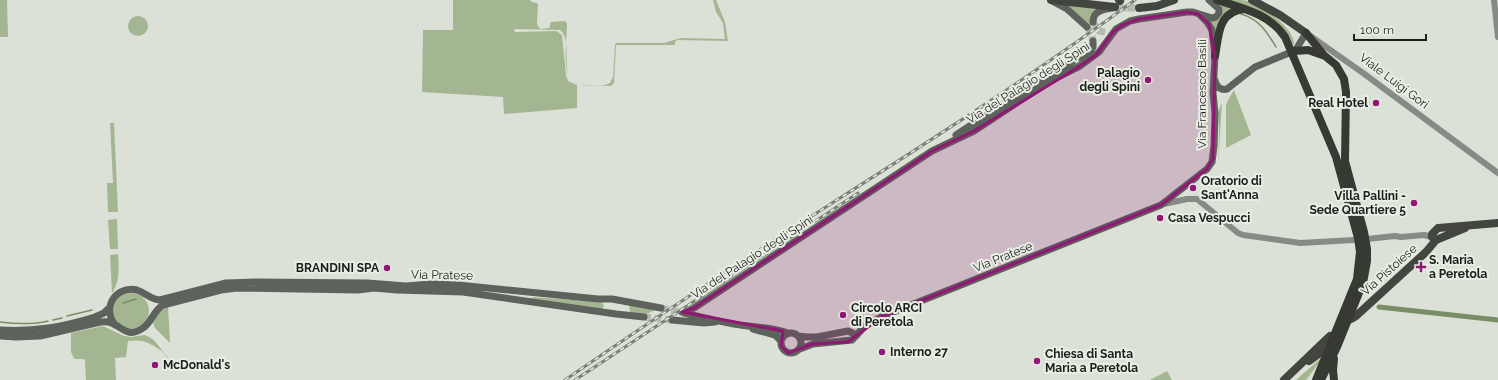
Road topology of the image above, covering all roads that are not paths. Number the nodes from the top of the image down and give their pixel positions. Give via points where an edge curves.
1 (1051, 0) edge
2 (1174, 0) edge
3 (1209, 0) edge
4 (1217, 0) edge
5 (1252, 0) edge
6 (1494, 0) edge
7 (1116, 4) edge
8 (1139, 8) tunnel mouth
9 (1245, 9) junction
10 (1198, 14) junction
11 (1093, 22) dead end
12 (1087, 27) tunnel mouth
13 (1116, 29) junction
14 (1105, 32) dead end
15 (1306, 33) junction
16 (1498, 38) edge
17 (1093, 41) dead end
18 (1292, 52) junction
19 (1215, 56) junction
20 (1324, 56) junction
21 (1214, 78) junction
22 (932, 151) junction
23 (1498, 173) edge
24 (1181, 189) joint
25 (1161, 205) junction
26 (1498, 223) edge
27 (1367, 239) dead end
28 (1434, 239) junction
29 (1354, 240) dead end
30 (221, 288) junction
31 (145, 295) junction
32 (110, 307) junction
33 (661, 308) tunnel mouth
34 (644, 317) tunnel mouth
35 (151, 318) junction
36 (672, 320) tunnel mouth
37 (721, 322) junction
38 (116, 326) junction
39 (749, 327) junction
40 (1347, 329) dead end
41 (0, 330) edge
42 (788, 333) junction
43 (857, 335) junction
44 (0, 336) edge
45 (798, 336) junction
46 (1330, 336) dead end
47 (780, 340) junction
48 (1337, 347) junction
49 (800, 349) junction
50 (1324, 350) dead end
51 (1323, 362) junction
52 (1293, 371) junction
53 (1284, 380) edge
54 (1310, 380) edge
55 (1316, 380) edge
56 (1321, 380) edge
57 (1334, 380) edge

1 - 7 main road
1 - 12 main road via 1067,9
2 - 8 main road via 1154,7
3 - 10 main road, Via del Palagio degli Spini via 1218,7 1219,15 1212,18
4 - 9 highway
5 - 15 main road, Viale Luigi Gori
6 - 16 street
7 - 11 main road via 1097,12
9 - 19 highway via 1233,11 1223,20
9 - 51 highway via 1274,23 1287,40 1336,156 1358,238 1358,274
10 - 13 main road, Via del Palagio degli Spini via 1187,12 1139,19
10 - 19 main road, Via Francesco Basili via 1212,30
13 - 14 main road
13 - 22 main road, Via del Palagio degli Spini via 1099,52 1080,66 1050,81 974,131
15 - 18 main road
15 - 20 highway
15 - 23 street, Viale Luigi Gori
17 - 22 main road, Via del Palagio degli Spini via 1093,47 1089,52
18 - 20 highway via 1308,50
18 - 21 main road via 1255,67 1227,89 1219,88
19 - 21 main road, Via Francesco Basili
20 - 48 highway via 1336,65 1345,86 1345,161 1364,232 1367,261 1363,283
21 - 24 main road, Via Francesco Basili via 1212,162
22 - 37 main road, Via del Palagio degli Spini via 692,309 682,312
24 - 25 main road, Via Pratese
25 - 29 street, Via Pratese via 1197,199 1243,235 1300,243
25 - 43 main road, Via Pratese via 881,317 865,326
26 - 28 main road via 1475,225
27 - 28 street via 1424,235
28 - 40 main road, Via Pistoiese via 1426,252 1353,317
30 - 31 main road via 160,300
30 - 33 main road, Via Pratese via 233,282 458,285 612,299
30 - 34 main road, Via Pratese via 456,291
30 - 35 main road via 163,305
31 - 32 main road via 137,290 125,290 115,296
31 - 35 main road via 152,306
32 - 38 main road via 111,318
32 - 41 main road via 99,316 46,329
35 - 38 main road via 145,326 136,331 126,331
36 - 37 main road
37 - 39 main road
38 - 44 main road via 102,322 40,336
39 - 42 main road via 769,328
39 - 47 main road via 775,335
42 - 45 main road
42 - 47 main road
43 - 45 main road via 848,331 817,337
43 - 49 main road, Via Pratese via 848,342 813,344
45 - 49 main road
46 - 52 main road
47 - 49 main road via 782,348 788,353 795,353
48 - 56 highway
48 - 57 highway via 1333,365
50 - 52 main road
51 - 54 highway
51 - 55 highway
52 - 53 main road

